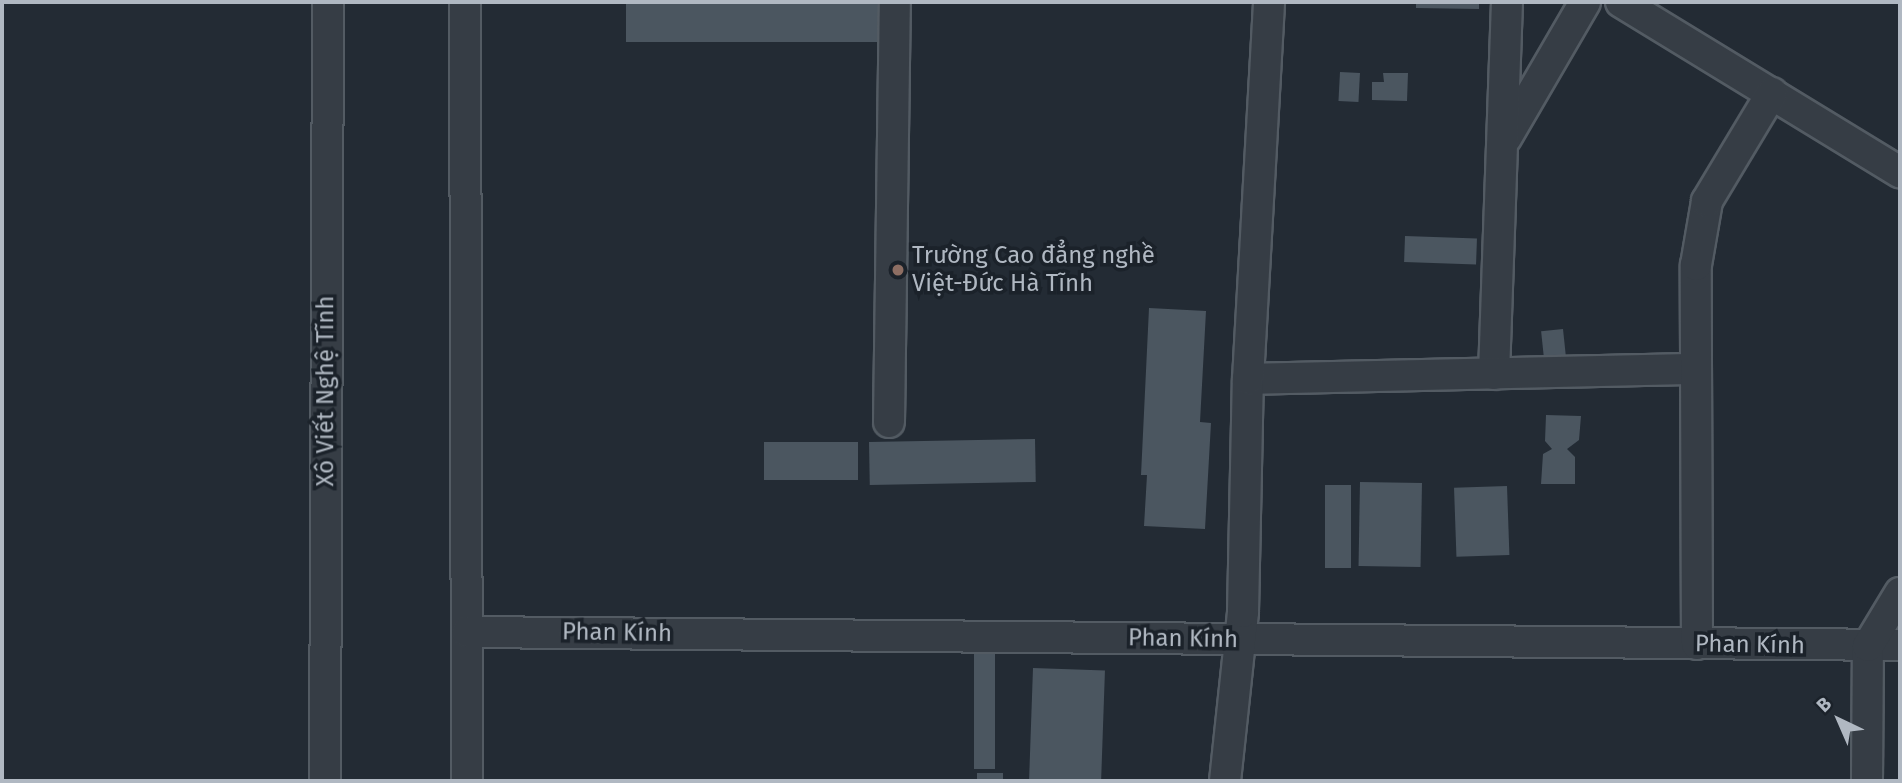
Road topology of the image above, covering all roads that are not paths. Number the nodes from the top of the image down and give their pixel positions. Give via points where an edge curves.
1 (328, 2) edge
2 (465, 2) edge
3 (895, 2) edge
4 (1269, 2) edge
5 (1507, 2) edge
6 (1585, 2) edge
7 (1621, 2) edge
8 (1772, 93) junction
9 (1504, 142) junction
10 (1900, 172) edge
11 (1696, 369) junction
12 (1494, 374) junction
13 (1248, 379) junction
14 (889, 422) dead end
15 (1900, 593) edge
16 (467, 632) junction
17 (1240, 640) junction
18 (1697, 644) junction
19 (1900, 645) edge
20 (1868, 646) junction
21 (325, 781) edge
22 (467, 781) edge
23 (1224, 781) edge
24 (1867, 781) edge

1 - 21 street, Xô Viết Nghệ Tĩnh
2 - 16 street
3 - 14 street
4 - 13 street
5 - 9 street
6 - 9 street
7 - 8 street
8 - 10 street
8 - 11 street via 1707,201 1696,265
9 - 12 street
11 - 12 street
11 - 18 street
12 - 13 street
13 - 17 street
15 - 20 street
16 - 17 street, Phan Kính
16 - 22 street
17 - 18 street, Phan Kính
17 - 23 street
18 - 20 street, Phan Kính
19 - 20 street, Phan Kính
20 - 24 street

